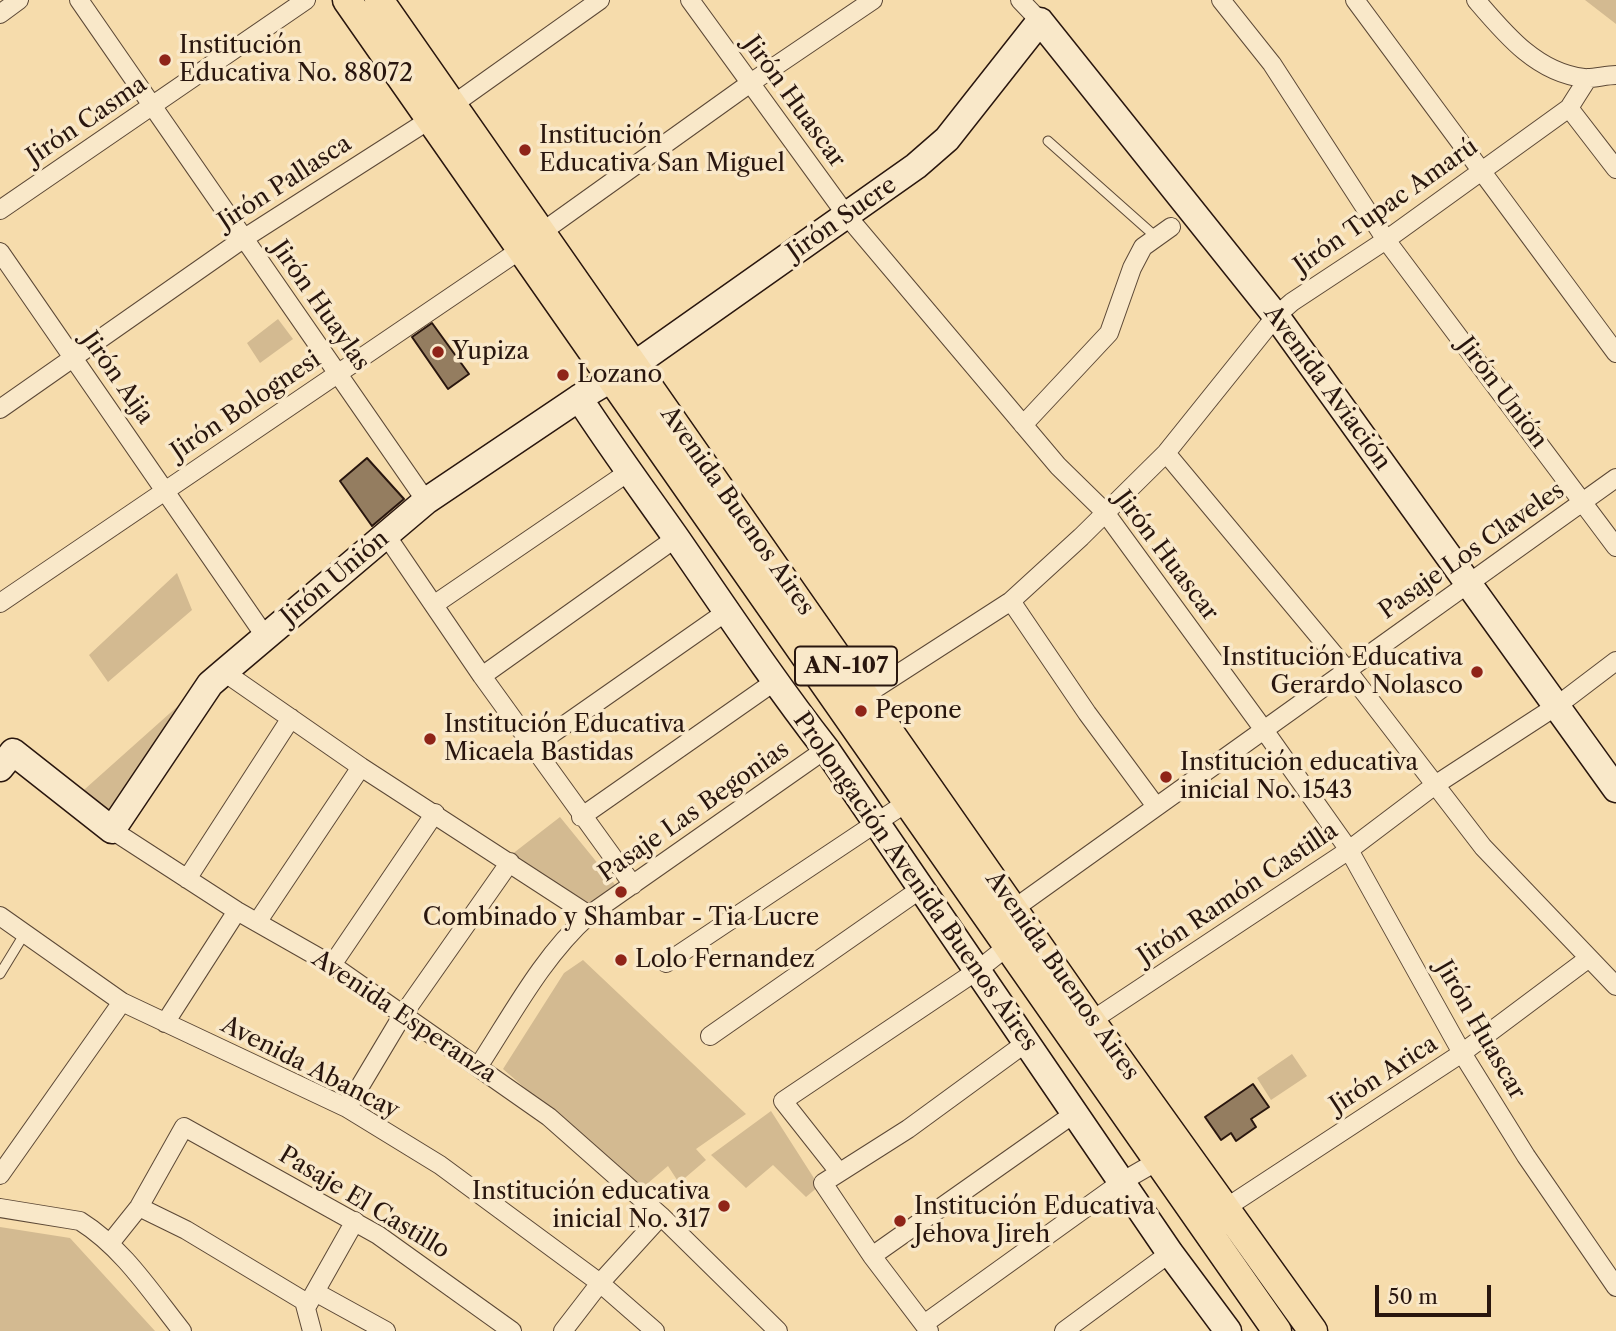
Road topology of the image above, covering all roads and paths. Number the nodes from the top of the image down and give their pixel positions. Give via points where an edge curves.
1 (19, 0) edge
2 (79, 0) edge
3 (306, 0) edge
4 (347, 0) edge
5 (379, 0) edge
6 (600, 0) edge
7 (690, 0) edge
8 (873, 0) edge
9 (1020, 0) edge
10 (1221, 0) edge
11 (1355, 0) edge
12 (1476, 0) edge
13 (0, 14) edge
14 (1040, 22) junction
15 (1616, 75) edge
16 (1588, 78) junction
17 (749, 84) junction
18 (152, 106) junction
19 (1569, 108) junction
20 (439, 112) junction
21 (1048, 141) dead end
22 (1483, 170) junction
23 (1616, 170) edge
24 (0, 210) edge
25 (847, 216) junction
26 (542, 232) junction
27 (1164, 232) joint
28 (243, 239) junction
29 (1386, 240) junction
30 (520, 250) junction
31 (0, 252) edge
32 (1276, 316) junction
33 (1616, 353) edge
34 (74, 358) junction
35 (621, 372) junction
36 (337, 373) junction
37 (579, 398) junction
38 (0, 409) edge
39 (1023, 425) junction
40 (1166, 453) junction
41 (627, 473) junction
42 (1616, 478) edge
43 (166, 489) junction
44 (426, 501) junction
45 (1584, 501) junction
46 (1104, 511) junction
47 (386, 535) junction
48 (676, 538) junction
49 (1616, 547) edge
50 (1468, 583) junction
51 (1011, 601) junction
52 (0, 603) edge
53 (435, 604) junction
54 (726, 612) junction
55 (265, 636) junction
56 (1616, 661) edge
57 (1347, 670) junction
58 (224, 672) junction
59 (482, 676) junction
60 (774, 682) junction
61 (866, 694) junction
62 (1558, 705) junction
63 (842, 712) junction
64 (291, 718) junction
65 (1264, 730) junction
66 (533, 747) junction
67 (826, 749) junction
68 (4, 753) edge
69 (361, 767) junction
70 (1435, 785) junction
71 (1616, 789) edge
72 (906, 803) junction
73 (1155, 805) junction
74 (435, 813) junction
75 (581, 817) junction
76 (876, 824) junction
77 (112, 830) junction
78 (1349, 850) junction
79 (510, 862) junction
80 (187, 879) junction
81 (632, 885) junction
82 (922, 888) junction
83 (1015, 908) junction
84 (237, 911) junction
85 (589, 915) junction
86 (0, 916) edge
87 (258, 921) junction
88 (26, 932) junction
89 (1008, 946) junction
90 (1589, 958) junction
91 (666, 963) dead end
92 (332, 965) junction
93 (978, 970) junction
94 (0, 974) edge
95 (1616, 986) edge
96 (122, 1002) junction
97 (402, 1017) junction
98 (1091, 1021) junction
99 (165, 1023) junction
100 (710, 1036) dead end
101 (1027, 1042) junction
102 (1462, 1053) junction
103 (478, 1067) junction
104 (347, 1108) junction
105 (1075, 1113) junction
106 (1156, 1162) junction
107 (839, 1172) junction
108 (0, 1175) edge
109 (1123, 1181) junction
110 (139, 1207) junction
111 (0, 1208) edge
112 (1225, 1208) junction
113 (661, 1216) junction
114 (355, 1221) junction
115 (1200, 1225) junction
116 (111, 1242) junction
117 (1170, 1253) junction
118 (872, 1256) junction
119 (600, 1283) junction
120 (1616, 1287) edge
121 (312, 1299) junction
122 (927, 1328) edge
123 (1219, 1328) edge
124 (182, 1331) edge
125 (312, 1331) edge
126 (386, 1331) edge
127 (512, 1331) edge
128 (563, 1331) edge
129 (655, 1331) edge
130 (778, 1331) edge
131 (1064, 1331) edge
132 (1277, 1331) edge
133 (1313, 1331) edge

1 - 13 street
2 - 18 street, Jirón Huaylas
3 - 18 street, Jirón Casma
4 - 20 main road, Avenida Buenos Aires / AN-107
5 - 20 main road, Avenida Buenos Aires / AN-107
6 - 20 street, Jirón Pallasca
7 - 17 street, Jirón Huascar
8 - 17 street
9 - 14 street, Avenida Aviación
10 - 29 street, Jirón Unión via 1272,64
11 - 22 street
12 - 16 street via 1506,35 1540,63 1564,75
14 - 25 street, Jirón Sucre via 947,139
14 - 32 street, Avenida Aviación
15 - 16 street
16 - 19 street, Jirón Tupac Amarú
17 - 25 street, Jirón Huascar
17 - 26 street
18 - 24 street, Jirón Casma
18 - 28 street, Jirón Huaylas
19 - 22 street, Jirón Tupac Amarú
19 - 23 street
20 - 26 main road, Avenida Buenos Aires / AN-107
20 - 28 street, Jirón Pallasca
20 - 30 main road, Avenida Buenos Aires / AN-107
21 - 27 lane
22 - 29 street, Jirón Tupac Amarú
22 - 33 street
25 - 35 street, Jirón Sucre
25 - 39 street, Jirón Huascar
26 - 35 main road, Avenida Buenos Aires / AN-107
27 - 39 street via 1143,247 1109,333
28 - 34 street, Jirón Pallasca
28 - 36 street, Jirón Huaylas
29 - 32 street, Jirón Tupac Amarú
29 - 45 street, Jirón Unión
30 - 35 main road, Avenida Buenos Aires / AN-107
30 - 36 street, Jirón Bolognesi
31 - 34 street, Jirón Aija
32 - 40 street, Jirón Tupac Amarú
32 - 50 street, Avenida Aviación
34 - 38 street, Jirón Pallasca
34 - 43 street, Jirón Aija
35 - 37 street, Jirón Unión
35 - 61 main road, Avenida Buenos Aires / AN-107
35 - 63 main road, Avenida Buenos Aires / AN-107
36 - 43 street, Jirón Bolognesi
36 - 44 street, Jirón Huaylas
37 - 41 street, Prolongación Avenida Buenos Aires
37 - 44 street, Jirón Unión
39 - 46 street, Jirón Huascar
40 - 46 street, Jirón Tupac Amarú
40 - 57 street
41 - 48 street, Prolongación Avenida Buenos Aires
41 - 53 street
42 - 45 street, Pasaje Los Claveles
43 - 52 street, Jirón Bolognesi
43 - 55 street, Jirón Aija
44 - 47 street, Jirón Unión
45 - 49 street, Jirón Unión
45 - 50 street, Pasaje Los Claveles
46 - 51 street, Jirón Tupac Amarú
46 - 65 street, Jirón Huascar
47 - 53 street
47 - 55 street, Jirón Unión
48 - 54 street, Prolongación Avenida Buenos Aires
48 - 59 street
50 - 57 street, Pasaje Los Claveles
50 - 62 street, Avenida Aviación
51 - 61 street, Jirón Tupac Amarú
51 - 73 street
53 - 59 street
54 - 60 street, Prolongación Avenida Buenos Aires
54 - 66 street
55 - 58 street, Jirón Unión
56 - 62 street, Jirón Ramón Castilla
57 - 65 street, Pasaje Los Claveles
57 - 70 street
58 - 64 street
58 - 77 street, Jirón Unión via 210,684
59 - 66 street
60 - 67 street, Prolongación Avenida Buenos Aires
60 - 75 street
61 - 63 street, Jirón Tupac Amarú
61 - 83 main road, Avenida Buenos Aires / AN-107
62 - 70 street, Jirón Ramón Castilla
62 - 71 street, Avenida Aviación
63 - 72 main road, Avenida Buenos Aires / AN-107
64 - 69 street
64 - 80 street
65 - 73 street, Pasaje Los Claveles
65 - 78 street, Jirón Huascar
66 - 75 street
67 - 76 street, Prolongación Avenida Buenos Aires
67 - 81 street, Pasaje Las Begonias
68 - 77 street, Avenida Esperanza
69 - 74 street
69 - 87 street
70 - 78 street, Jirón Ramón Castilla
70 - 90 street via 1483,847
72 - 76 street
72 - 89 main road, Avenida Buenos Aires / AN-107
73 - 83 street, Pasaje Los Claveles
74 - 79 street
74 - 92 street
75 - 81 street
76 - 82 street, Prolongación Avenida Buenos Aires
76 - 91 street
77 - 80 street, Avenida Esperanza
78 - 98 street, Jirón Ramón Castilla
78 - 102 street, Jirón Huascar
79 - 85 street
79 - 97 street
80 - 84 street, Avenida Esperanza
81 - 85 street, Pasaje Las Begonias
82 - 93 street, Prolongación Avenida Buenos Aires
82 - 100 street
83 - 98 main road, Avenida Buenos Aires / AN-107
84 - 87 street, Avenida Esperanza
84 - 99 street
85 - 103 street, Pasaje Las Begonias via 542,967
86 - 88 street, Avenida Abancay
87 - 92 street, Avenida Esperanza
88 - 94 lane
88 - 96 street, Avenida Abancay
89 - 93 street
89 - 106 main road, Avenida Buenos Aires / AN-107
90 - 95 street
90 - 102 street, Jirón Arica
92 - 97 street, Avenida Esperanza
93 - 101 street, Prolongación Avenida Buenos Aires
93 - 107 street via 782,1101
96 - 99 street, Avenida Abancay
96 - 108 street
97 - 103 street, Avenida Esperanza
97 - 104 street
98 - 112 main road, Avenida Buenos Aires / AN-107
99 - 104 street, Avenida Abancay
101 - 105 street, Prolongación Avenida Buenos Aires
101 - 107 street via 908,1129
102 - 112 street, Jirón Arica
102 - 120 street, Jirón Huascar
103 - 113 street, Avenida Esperanza via 549,1116
104 - 119 street, Avenida Abancay via 440,1165
105 - 109 street, Prolongación Avenida Buenos Aires
105 - 118 street
106 - 109 street
106 - 115 main road, Avenida Buenos Aires / AN-107
107 - 118 street via 823,1183
109 - 117 street, Prolongación Avenida Buenos Aires
109 - 122 street
110 - 114 street, Pasaje El Castillo via 184,1127
110 - 116 street
110 - 121 street via 304,1301
111 - 116 street via 80,1221
112 - 115 street, Jirón Arica
112 - 133 main road, Avenida Buenos Aires / AN-107
113 - 119 street
113 - 130 street, Avenida Esperanza
114 - 121 street
114 - 127 street, Pasaje El Castillo
115 - 132 main road, Avenida Buenos Aires / AN-107
116 - 124 street
117 - 123 street, Prolongación Avenida Buenos Aires
117 - 131 street
118 - 122 street
119 - 128 street
119 - 129 street, Avenida Abancay
121 - 125 street
121 - 126 street

